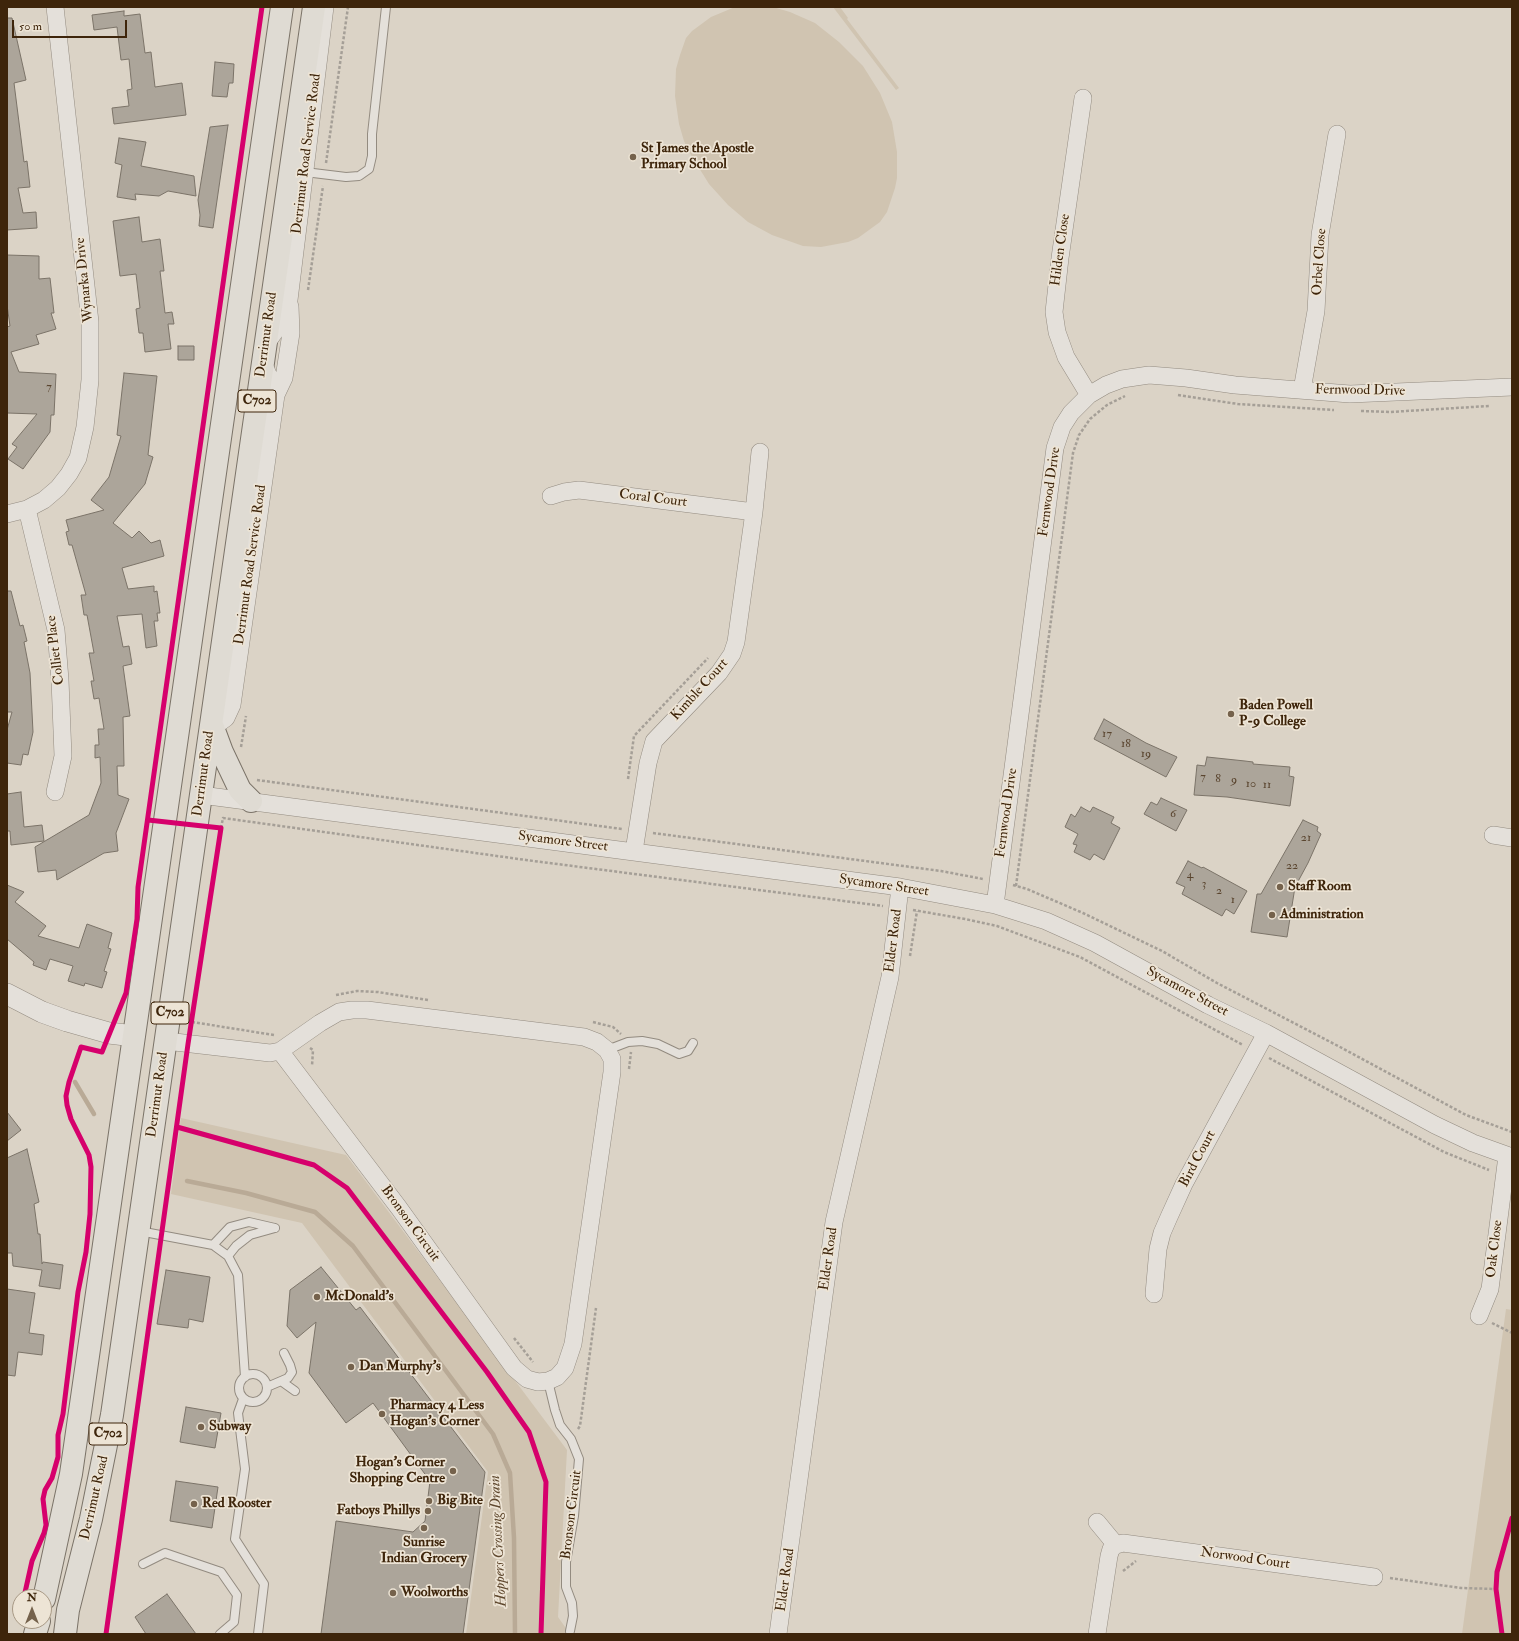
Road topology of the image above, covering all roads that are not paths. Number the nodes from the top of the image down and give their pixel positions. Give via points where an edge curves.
1 (55, 7) edge
2 (282, 7) edge
3 (314, 7) edge
4 (325, 7) edge
5 (386, 7) edge
6 (1083, 98) dead end
7 (1337, 134) dead end
8 (305, 172) junction
9 (289, 300) junction
10 (264, 354) junction
11 (1512, 387) edge
12 (1302, 390) junction
13 (276, 395) junction
14 (1089, 395) junction
15 (760, 452) dead end
16 (246, 476) junction
17 (551, 496) dead end
18 (28, 509) junction
19 (754, 512) junction
20 (7, 514) edge
21 (210, 517) junction
22 (211, 722) junction
23 (170, 791) junction
24 (55, 792) dead end
25 (201, 795) junction
26 (251, 801) junction
27 (1493, 835) dead end
28 (1512, 838) edge
29 (634, 851) junction
30 (900, 887) junction
31 (995, 904) junction
32 (7, 994) edge
33 (1266, 1033) junction
34 (134, 1036) junction
35 (166, 1041) junction
36 (280, 1043) junction
37 (693, 1043) dead end
38 (607, 1050) junction
39 (1510, 1156) edge
40 (107, 1227) junction
41 (139, 1231) junction
42 (213, 1244) junction
43 (228, 1256) junction
44 (1154, 1294) dead end
45 (1479, 1316) road end
46 (284, 1353) dead end
47 (245, 1376) junction
48 (281, 1381) junction
49 (548, 1381) junction
50 (267, 1387) junction
51 (295, 1391) dead end
52 (243, 1399) junction
53 (105, 1451) junction
54 (65, 1505) junction
55 (1097, 1522) dead end
56 (1116, 1545) junction
57 (143, 1564) dead end
58 (1374, 1577) road end
59 (46, 1589) edge
60 (570, 1631) dead end
61 (65, 1634) edge
62 (220, 1634) edge
63 (258, 1634) edge
64 (778, 1634) edge
65 (1097, 1634) edge

1 - 18 street, Wynarka Drive via 90,322 90,380 85,427 78,458 58,488
2 - 21 highway, Derrimut Road / C702
3 - 10 highway, Derrimut Road / C702
4 - 8 street, Derrimut Road Service Road
5 - 8 lane via 369,169 359,176 346,177
6 - 14 street, Hilden Close via 1054,312 1057,332 1066,357
7 - 12 street, Orbel Close via 1320,235 1316,311
8 - 9 street, Derrimut Road Service Road
9 - 10 street, Derrimut Road Service Road via 283,320
9 - 13 street, Derrimut Road Service Road via 291,332 284,378
10 - 13 street, Derrimut Road Service Road
10 - 16 highway, Derrimut Road / C702
11 - 12 street, Fernwood Drive via 1350,394
12 - 14 street, Fernwood Drive via 1149,375 1122,379
13 - 22 street, Derrimut Road Service Road via 232,705 226,718 219,723
14 - 31 street, Fernwood Drive via 1071,413 1055,448
15 - 19 street, Kimble Court
16 - 21 highway via 235,503 224,516
16 - 22 highway, Derrimut Road / C702
17 - 19 street, Coral Court via 579,490
18 - 20 street, Wynarka Drive
18 - 24 street, Colliet Place via 56,630 63,756
19 - 29 street, Kimble Court via 740,621 732,654 718,673 654,741
21 - 23 highway, Derrimut Road / C702
22 - 25 highway, Derrimut Road / C702
22 - 26 highway via 240,790
23 - 25 highway
23 - 34 highway, Derrimut Road / C702
25 - 26 street, Sycamore Street
25 - 35 highway, Derrimut Road / C702
26 - 29 street, Sycamore Street
27 - 28 street
29 - 30 street, Sycamore Street
30 - 31 street, Sycamore Street
30 - 64 street, Elder Road via 890,977 834,1222
31 - 33 street, Sycamore Street via 1046,921 1094,943 1208,1005
32 - 34 street via 42,1012 67,1021 109,1033
33 - 39 street, Sycamore Street via 1435,1125 1473,1144
33 - 44 street, Bird Court via 1166,1222 1158,1249
34 - 35 highway
34 - 40 highway, Derrimut Road / C702
35 - 36 street via 261,1053 270,1053
35 - 41 highway, Derrimut Road / C702
36 - 38 street via 339,1012 367,1010 584,1037 597,1042
36 - 49 street, Bronson Circuit via 514,1368 527,1379
37 - 38 lane via 688,1051 679,1054 658,1044 642,1041 628,1042
38 - 49 street via 612,1059 612,1072 574,1344 565,1368 557,1377
39 - 45 street, Oak Close via 1490,1288
40 - 41 highway
40 - 54 highway, Derrimut Road / C702
41 - 42 lane
41 - 53 highway, Derrimut Road / C702
42 - 43 lane
42 - 43 lane via 230,1227 249,1222 275,1228 250,1234
43 - 47 lane via 238,1276
46 - 48 lane via 292,1372 288,1378
47 - 50 lane via 256,1374 262,1377
47 - 52 lane via 238,1390
48 - 50 lane
48 - 51 lane
49 - 60 lane, Bronson Circuit via 560,1425 572,1440 579,1459 574,1516 566,1562 566,1587 572,1603 573,1616
50 - 52 lane via 267,1393 259,1402 247,1402
52 - 63 lane via 238,1413 245,1469 235,1539 264,1584
53 - 54 highway via 89,1460
53 - 61 highway, Derrimut Road / C702 via 68,1610
54 - 59 highway, Derrimut Road / C702
55 - 56 street
56 - 58 street, Norwood Court via 1129,1543
56 - 65 street via 1111,1549 1106,1566
57 - 62 lane via 165,1552 221,1572 237,1595 234,1622

